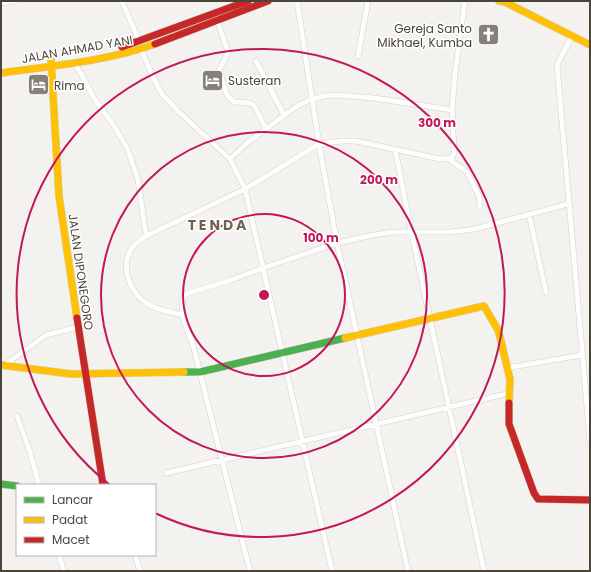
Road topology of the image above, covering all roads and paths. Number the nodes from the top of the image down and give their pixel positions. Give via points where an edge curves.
1 (16, 1) edge
2 (122, 1) edge
3 (248, 1) edge
4 (268, 1) edge
5 (296, 1) edge
6 (368, 1) edge
7 (465, 1) edge
8 (503, 1) edge
9 (2, 2) edge
10 (215, 14) junction
11 (217, 21) junction
12 (572, 36) junction
13 (140, 45) junction
14 (590, 45) edge
15 (358, 56) dead end
16 (256, 61) dead end
17 (51, 63) junction
18 (75, 63) junction
19 (1, 67) edge
20 (1, 73) edge
21 (312, 99) junction
22 (452, 110) junction
23 (284, 115) junction
24 (266, 129) junction
25 (319, 144) junction
26 (395, 149) junction
27 (230, 159) junction
28 (450, 159) junction
29 (245, 190) junction
30 (568, 204) junction
31 (480, 207) dead end
32 (530, 214) junction
33 (411, 233) junction
34 (146, 236) junction
35 (337, 243) junction
36 (262, 268) junction
37 (546, 292) dead end
38 (183, 315) junction
39 (430, 318) junction
40 (78, 328) junction
41 (357, 334) junction
42 (282, 352) junction
43 (582, 355) junction
44 (2, 366) edge
45 (507, 368) junction
46 (200, 372) junction
47 (85, 374) junction
48 (510, 394) junction
49 (449, 408) junction
50 (17, 416) dead end
51 (377, 424) junction
52 (590, 441) edge
53 (303, 442) junction
54 (222, 460) junction
55 (166, 473) dead end
56 (1, 484) edge
57 (39, 484) edge
58 (103, 484) edge
59 (16, 486) edge
60 (590, 500) edge
61 (59, 556) edge
62 (135, 556) edge
63 (64, 571) edge
64 (140, 571) edge
65 (250, 571) edge
66 (332, 571) edge
67 (408, 571) edge
68 (484, 571) edge

1 - 9 street
2 - 13 street
3 - 10 main road, JALAN AHMAD YANI
4 - 11 main road, JALAN AHMAD YANI
5 - 21 street
6 - 15 street
7 - 22 street
8 - 12 main road
10 - 11 street
10 - 13 main road, JALAN AHMAD YANI
11 - 13 main road, JALAN AHMAD YANI
11 - 24 street via 228,53 219,70 227,95 234,102 254,105
12 - 14 main road
12 - 30 street via 557,66
13 - 17 main road, JALAN AHMAD YANI
13 - 18 main road, JALAN AHMAD YANI
13 - 27 street via 162,94
16 - 23 street
17 - 18 main road, JALAN AHMAD YANI
17 - 19 main road, JALAN AHMAD YANI
17 - 20 main road, JALAN AHMAD YANI
17 - 40 main road, JALAN DIPONEGORO via 59,196
18 - 34 street via 128,150 138,180
21 - 22 street via 342,95
21 - 23 street
21 - 25 street
22 - 28 street via 454,156
23 - 24 street
24 - 27 street
25 - 26 street via 356,141
25 - 29 street
25 - 35 street
26 - 28 street
26 - 33 street
27 - 29 street
28 - 31 street via 466,172 479,196
29 - 34 street
29 - 36 street
30 - 32 street
30 - 43 street
32 - 33 street via 475,229
32 - 37 street
33 - 35 street via 393,232
33 - 39 street
34 - 38 street via 132,247 126,264 135,294 153,307
35 - 36 street
35 - 41 street
36 - 38 street via 186,294 183,300
36 - 42 street
38 - 46 street
39 - 41 main road
39 - 45 main road via 484,306 498,330
39 - 49 street
40 - 44 street via 46,335
40 - 47 main road, JALAN DIPONEGORO
41 - 42 main road
41 - 51 street
42 - 46 main road
42 - 53 street
43 - 45 street
43 - 52 street
44 - 47 main road
45 - 48 main road
46 - 47 main road
46 - 54 street
47 - 58 main road, JALAN DIPONEGORO
48 - 49 street
48 - 60 main road via 509,424 536,497 543,500
49 - 51 street
49 - 68 street
50 - 57 street
51 - 53 street
51 - 67 street
53 - 54 street
53 - 66 street
54 - 55 street
54 - 65 street
56 - 59 main road
61 - 63 street
62 - 64 street

